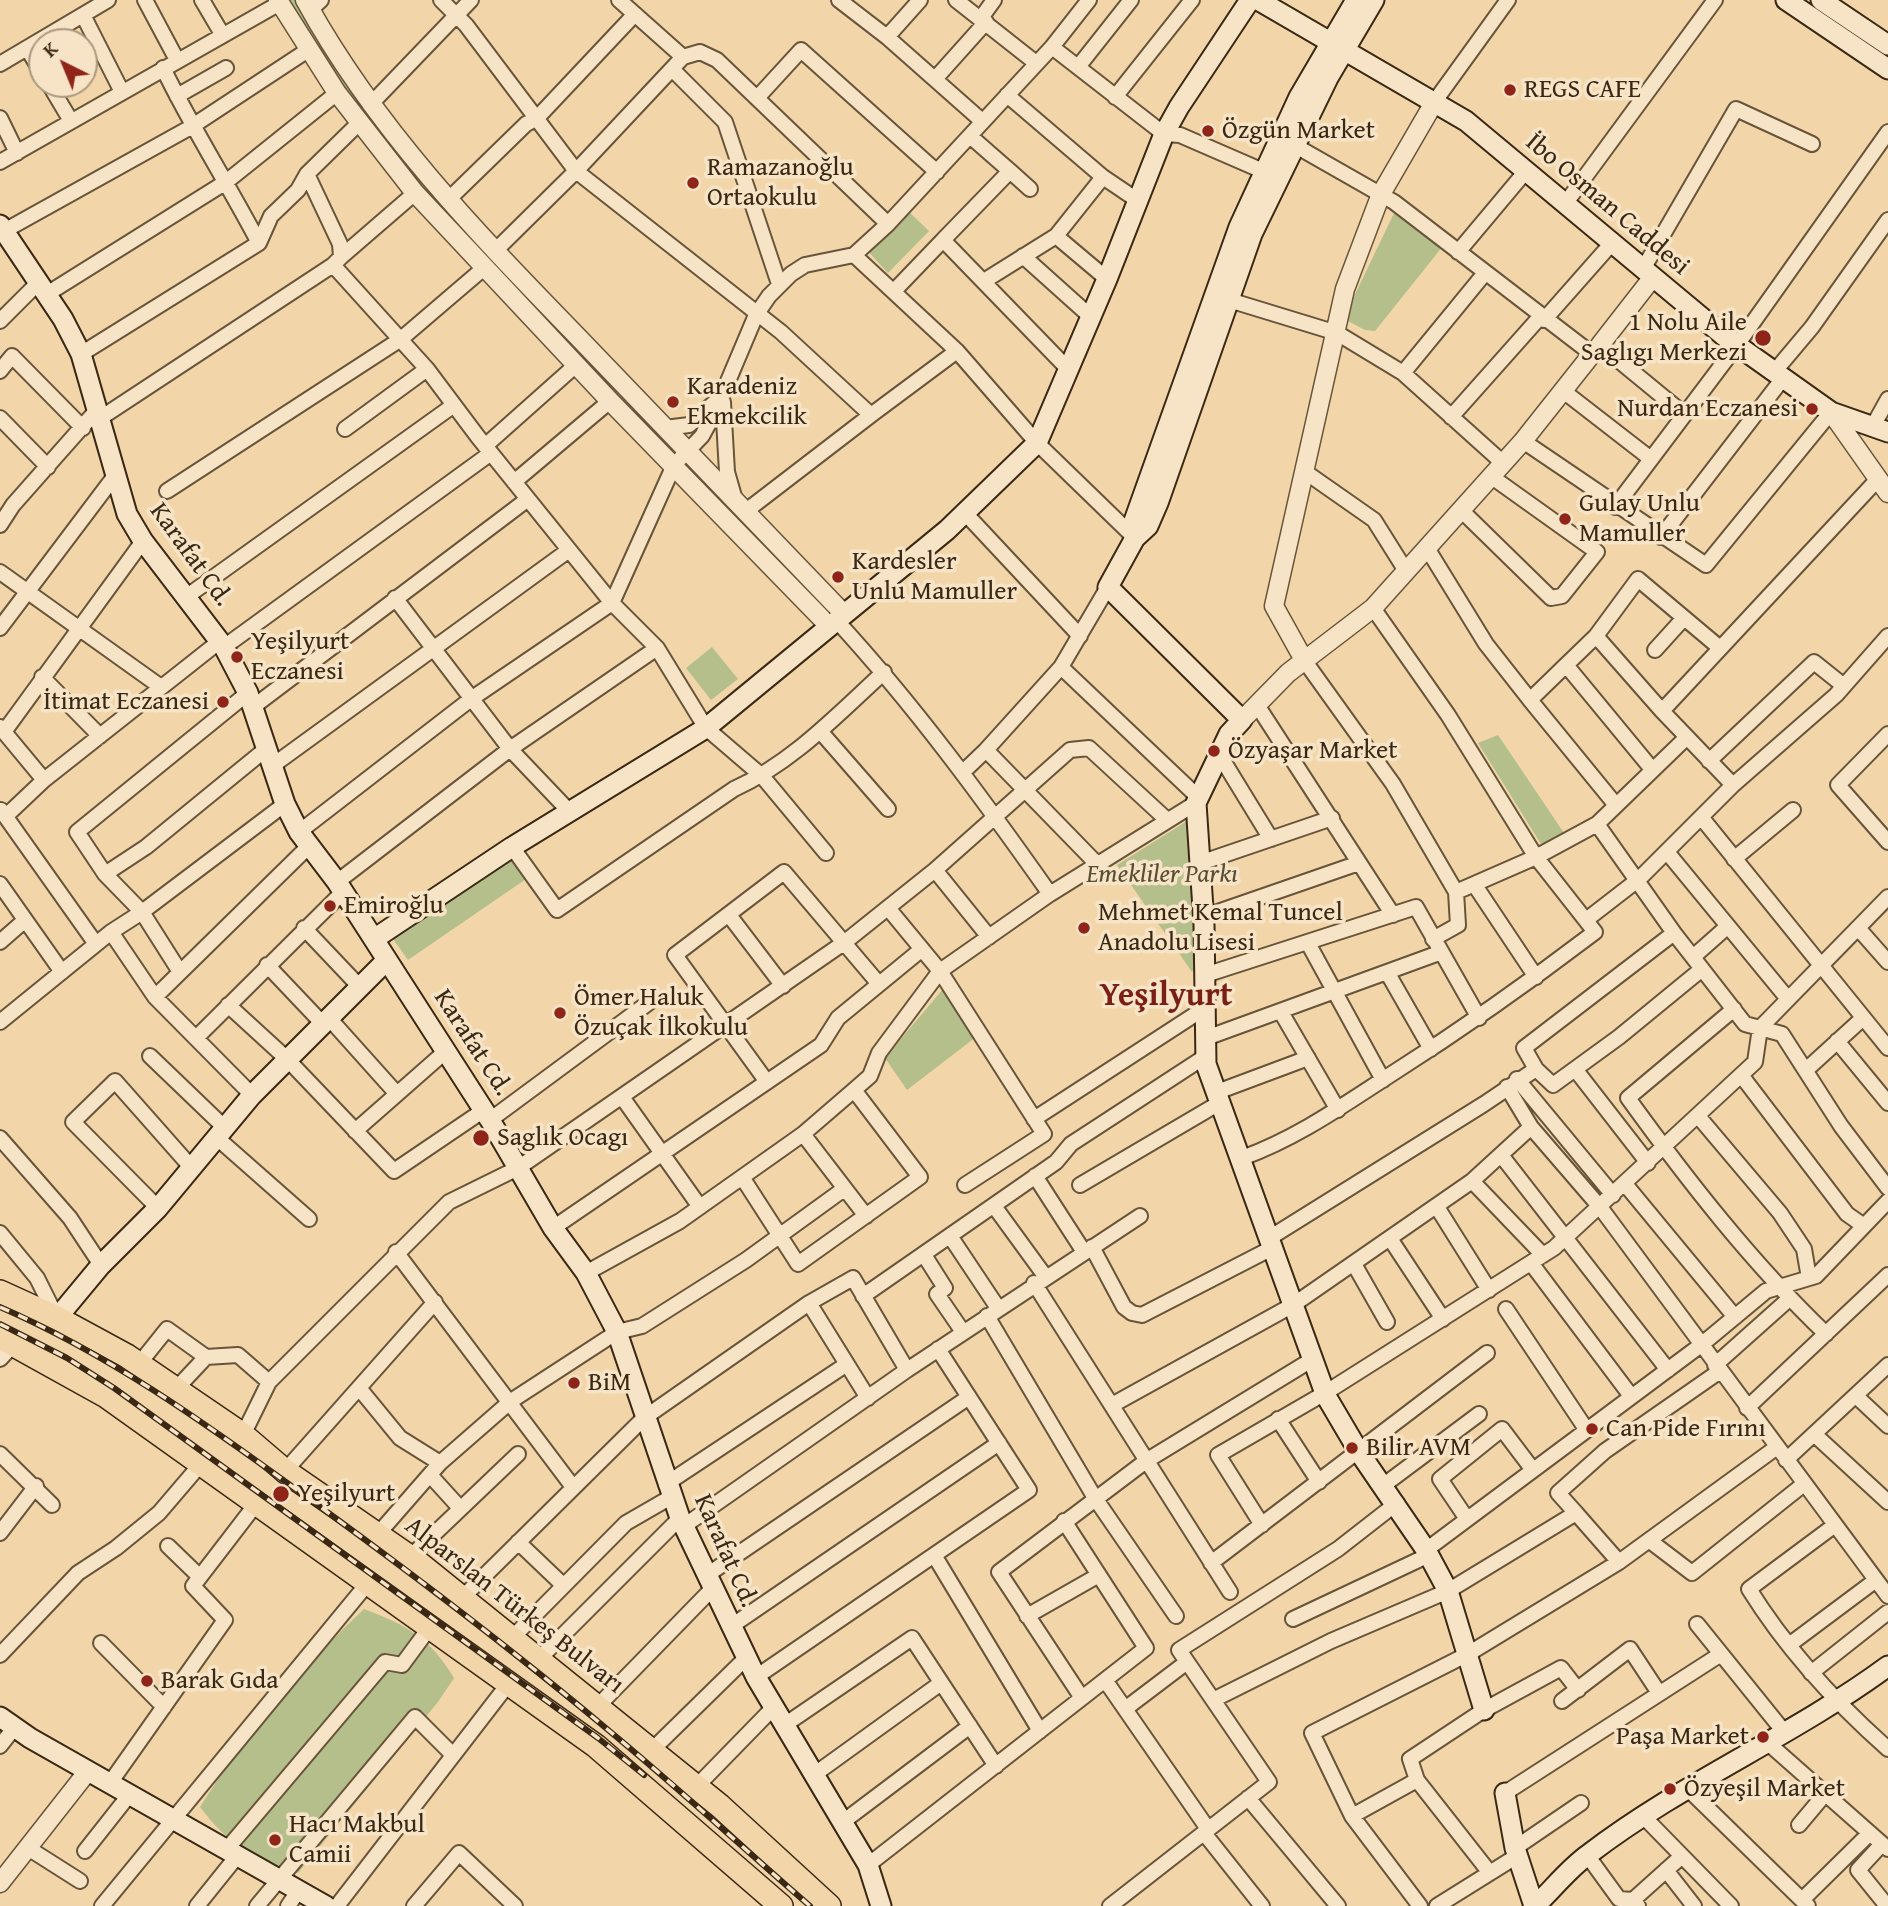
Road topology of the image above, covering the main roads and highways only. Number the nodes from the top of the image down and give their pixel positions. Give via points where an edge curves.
1 (1250, 0) edge
2 (1258, 0) edge
3 (1356, 0) edge
4 (1374, 0) edge
5 (1786, 0) edge
6 (1823, 1) edge
7 (1888, 45) edge
8 (1336, 48) junction
9 (1888, 69) edge
10 (3, 235) edge
11 (1881, 429) edge
12 (1135, 537) junction
13 (374, 939) junction
14 (386, 961) junction
15 (0, 1292) edge
16 (57, 1318) junction
17 (5, 1347) edge
18 (1888, 1666) edge
19 (1484, 1710) road end
20 (7, 1722) edge
21 (1505, 1793) road end
22 (294, 1898) edge
23 (326, 1906) edge
24 (780, 1906) edge
25 (830, 1906) edge
26 (881, 1906) edge
27 (1535, 1906) edge

1 - 13 main road via 1164,134 1037,443 965,513 706,728
2 - 8 main road, İbo Osman Caddesi
3 - 8 main road
4 - 8 main road
5 - 9 main road
6 - 7 main road
8 - 11 main road, İbo Osman Caddesi via 1351,52 1466,121 1737,345 1831,412
8 - 12 main road via 1252,234 1158,503 1148,526
8 - 12 main road via 1263,171 1221,274 1138,508
10 - 13 main road, Karafat Cd. via 43,288 81,354 93,419 127,514 142,541 222,644 251,700 285,804 304,840
12 - 19 main road via 1108,587 1242,720 1229,734 1197,800 1206,1047 1219,1097 1325,1393 1448,1591
13 - 14 main road, Karafat Cd.
14 - 16 main road via 252,1095 158,1208
14 - 26 main road, Karafat Cd. via 586,1273 617,1332 669,1490 730,1627 868,1865
15 - 16 main road, Alparslan Türkeş Bulvarı
16 - 25 main road, Alparslan Türkeş Bulvarı via 139,1364 463,1597 696,1787
17 - 24 main road via 106,1396 509,1683 596,1746
18 - 27 main road via 1837,1703 1643,1816 1587,1855
20 - 22 main road via 278,1878
21 - 27 main road via 1516,1852
22 - 23 main road

